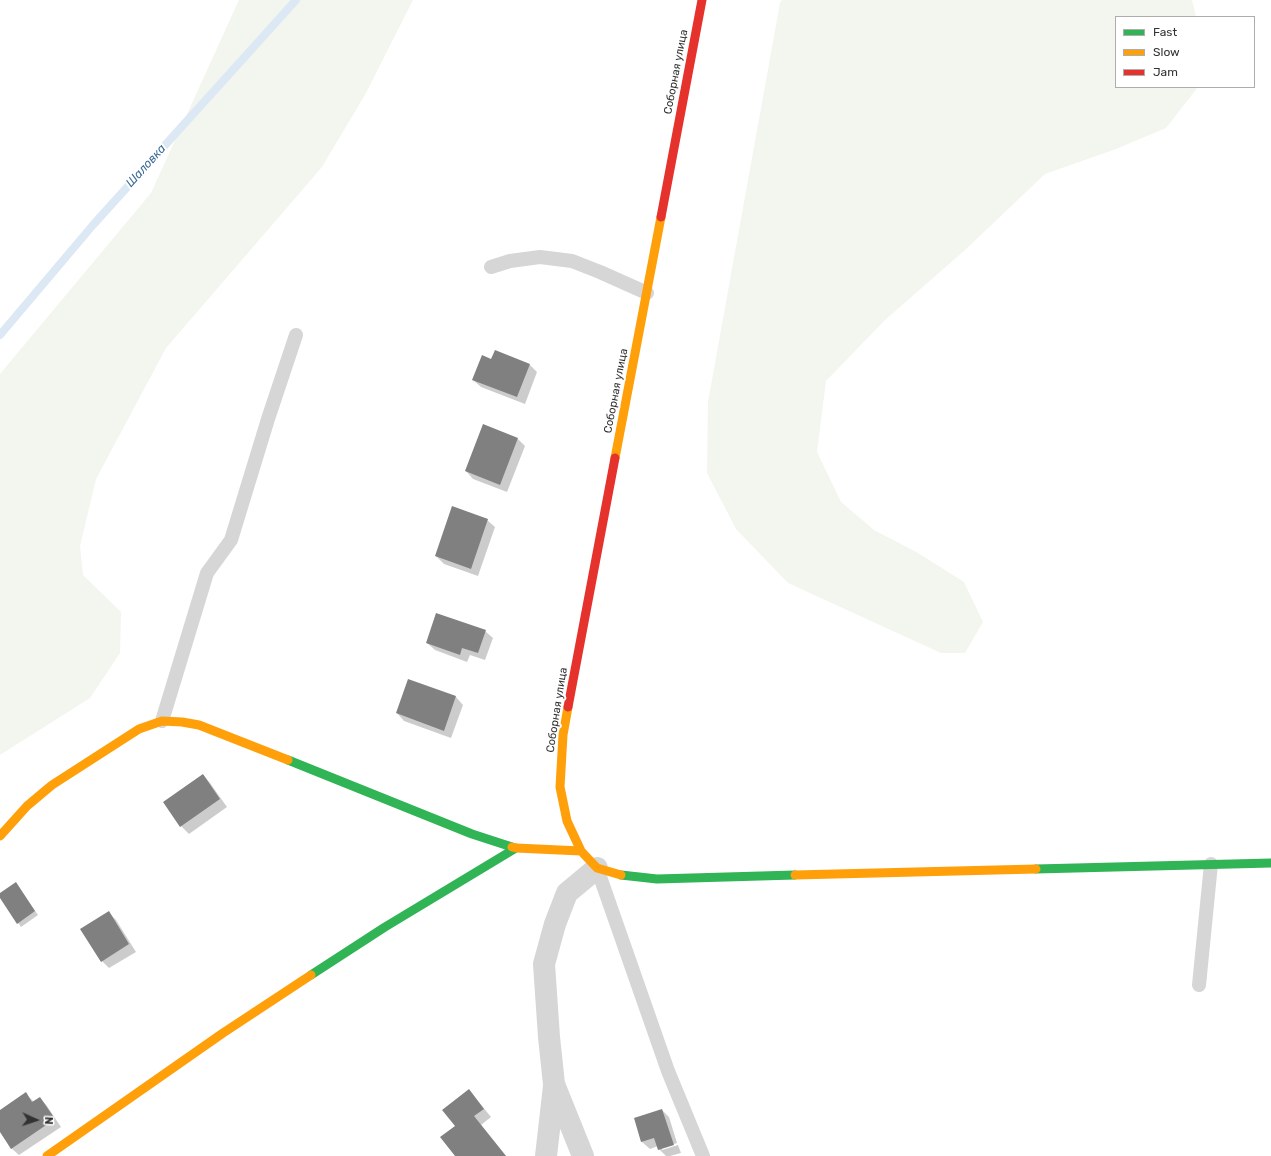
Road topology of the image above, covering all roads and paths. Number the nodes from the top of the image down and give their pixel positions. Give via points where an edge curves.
1 (702, 0) edge
2 (491, 267) dead end
3 (646, 293) junction
4 (296, 335) dead end
5 (162, 721) junction
6 (0, 836) edge
7 (516, 848) junction
8 (581, 851) junction
9 (1271, 863) edge
10 (1211, 864) junction
11 (597, 868) junction
12 (1199, 985) dead end
13 (554, 1084) junction
14 (47, 1156) edge
15 (546, 1156) edge
16 (583, 1156) edge
17 (703, 1156) edge

1 - 3 street, Соборная улица
2 - 3 lane via 510,261 540,257 572,261
3 - 8 street, Соборная улица via 563,735 560,787 567,821
4 - 5 lane via 230,540 207,573
5 - 6 street via 139,729 52,785 27,806
5 - 7 street via 199,725 472,834
7 - 8 street
7 - 14 street via 384,927 236,1024
8 - 11 street, Соборная улица
9 - 10 street
10 - 11 street via 656,879 624,876
10 - 12 lane
11 - 13 street via 567,893 544,964
11 - 17 lane via 668,1071
13 - 15 street
13 - 16 street

